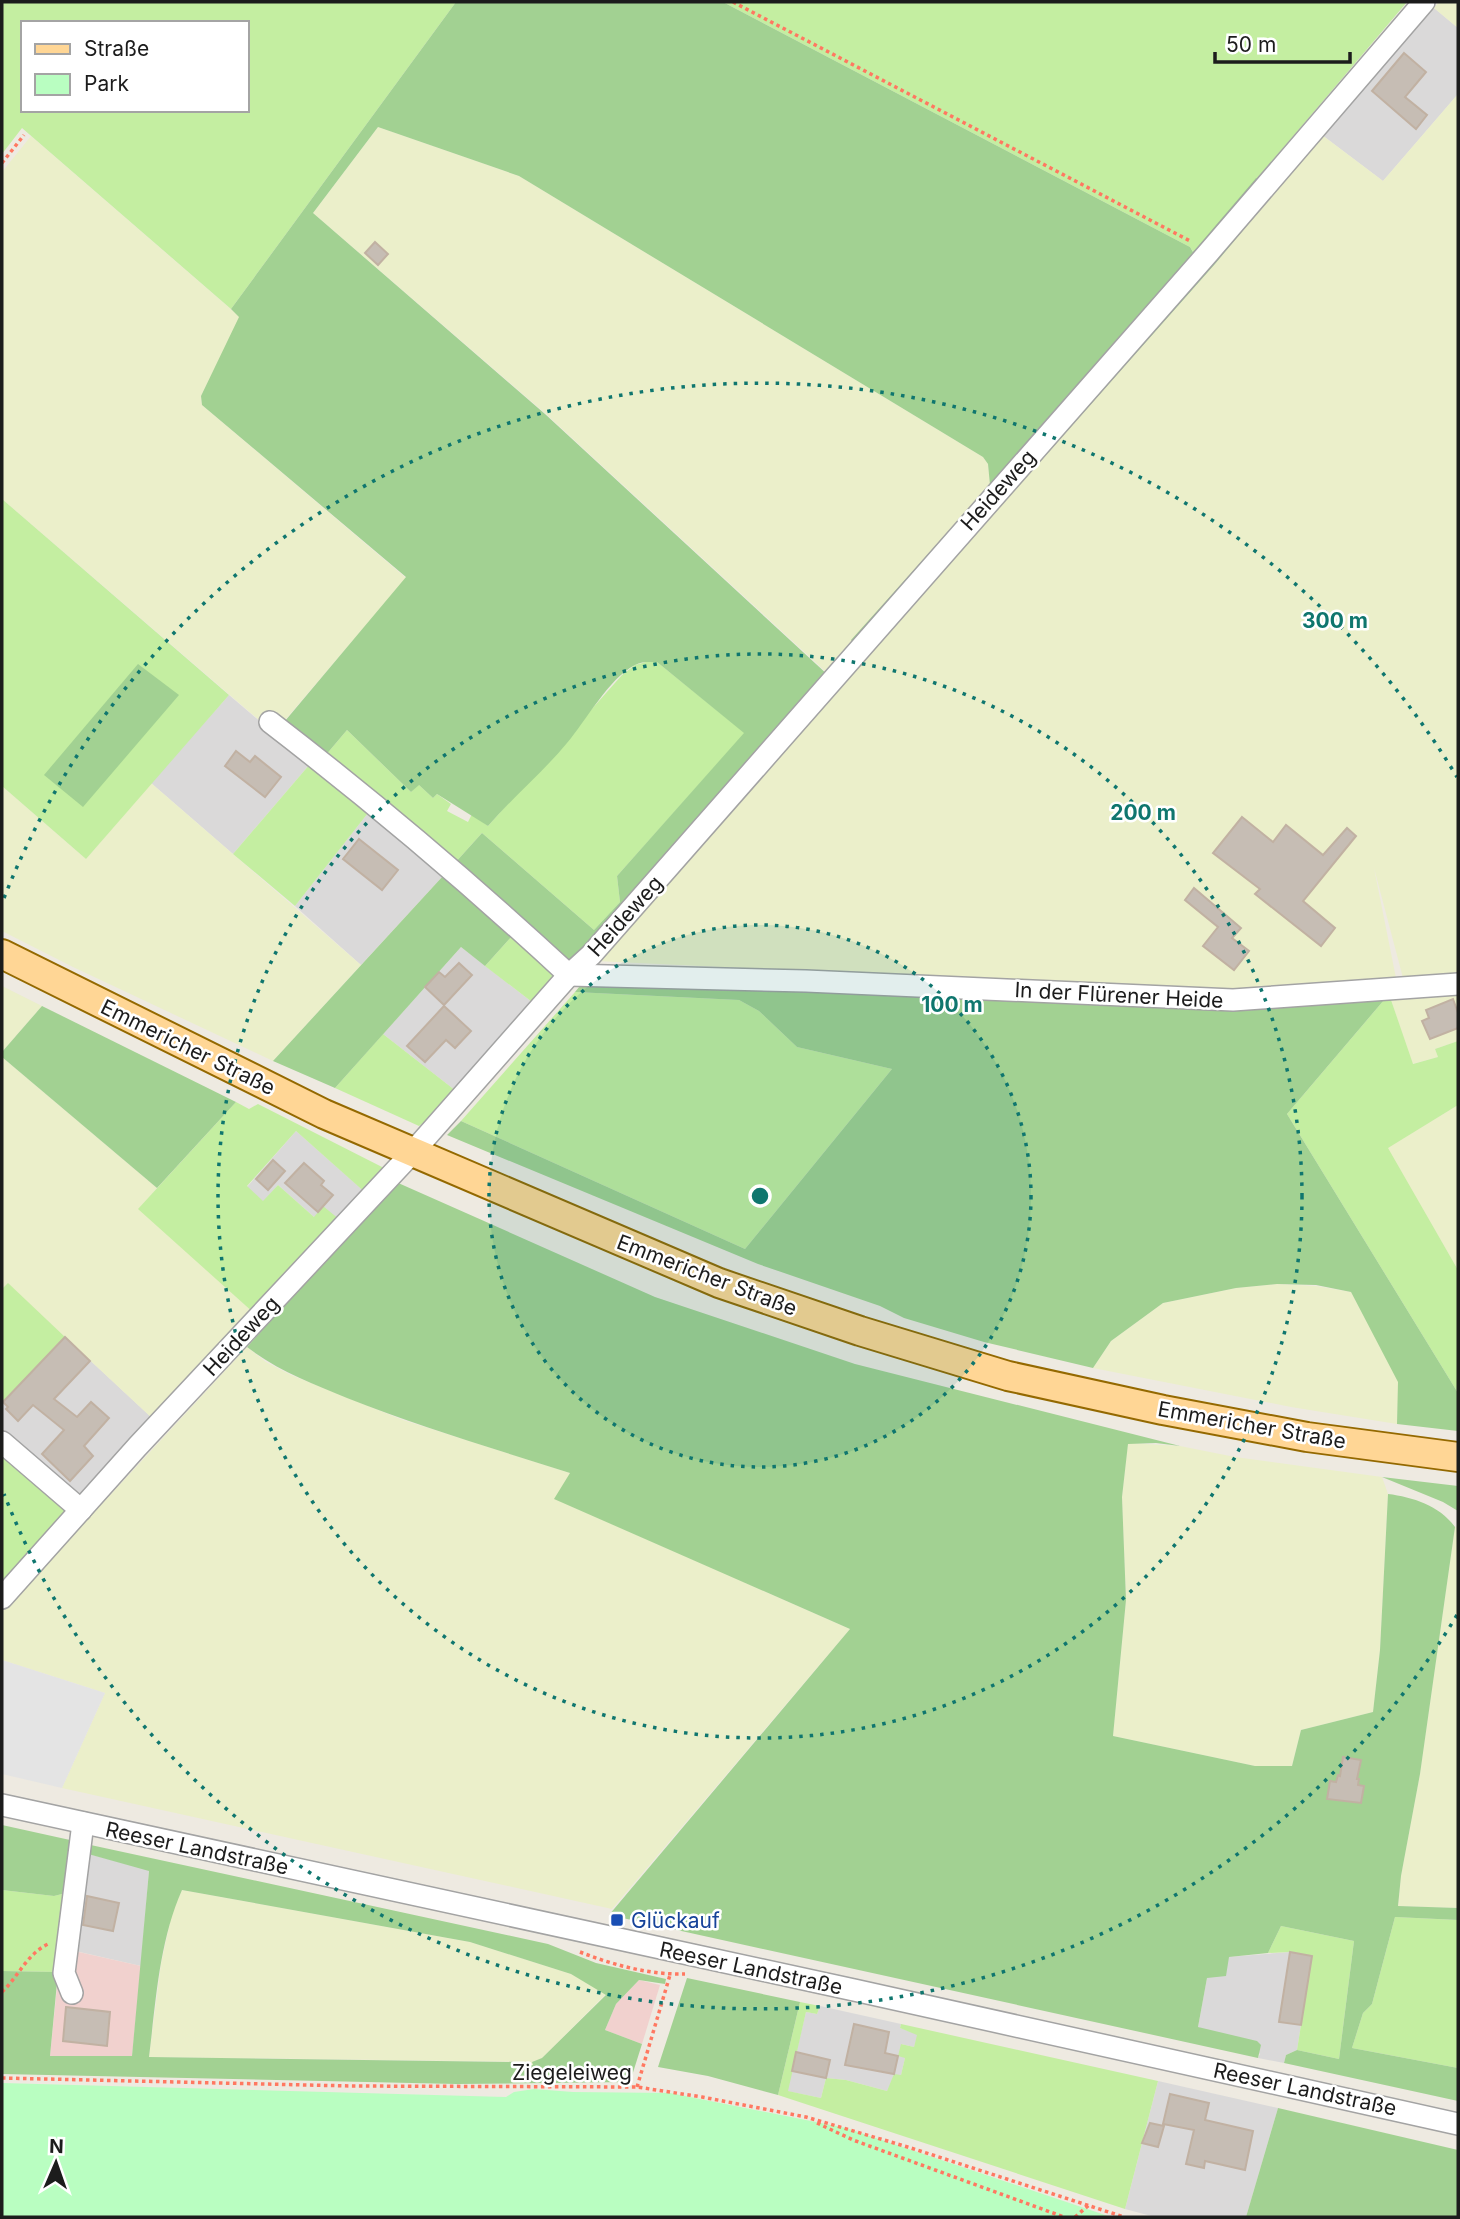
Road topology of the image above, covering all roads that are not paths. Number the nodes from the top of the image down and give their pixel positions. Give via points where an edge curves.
1 (1424, 2) edge
2 (270, 722) dead end
3 (2, 954) edge
4 (569, 975) junction
5 (1458, 984) edge
6 (412, 1153) junction
7 (2, 1442) edge
8 (1458, 1457) edge
9 (81, 1510) junction
10 (2, 1598) edge
11 (2, 1805) edge
12 (83, 1823) junction
13 (72, 1993) dead end
14 (1458, 2124) edge

1 - 4 street, Heideweg via 760,765
2 - 4 street, Heideweg via 487,899
3 - 6 main road, Emmericher Straße
4 - 5 street, In der Flürener Heide via 1233,1000
4 - 6 street, Heideweg
6 - 8 main road, Emmericher Straße via 719,1283 1008,1376 1307,1437
6 - 9 street, Heideweg
7 - 9 street
9 - 10 street, Heideweg
11 - 12 street, Reeser Landstraße
12 - 13 street via 64,1973
12 - 14 street, Reeser Landstraße

